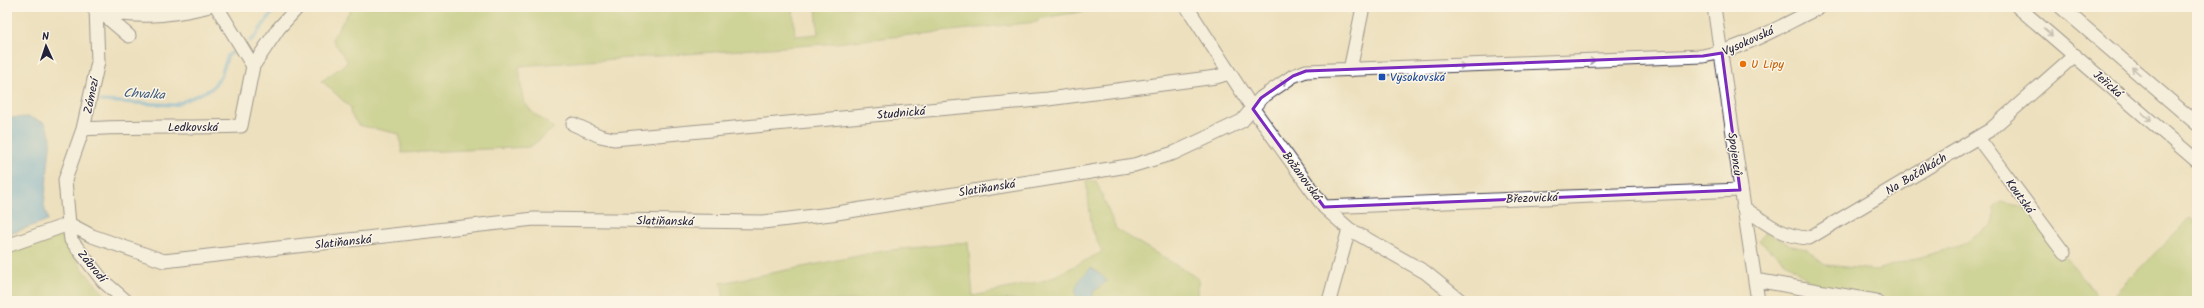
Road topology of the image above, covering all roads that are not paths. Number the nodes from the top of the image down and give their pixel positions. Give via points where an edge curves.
1 (206, 7) edge
2 (217, 7) edge
3 (298, 7) edge
4 (1187, 7) edge
5 (1363, 7) edge
6 (1714, 7) edge
7 (1820, 7) edge
8 (2018, 7) edge
9 (2061, 7) edge
10 (94, 8) edge
11 (129, 36) dead end
12 (1722, 53) junction
13 (2074, 55) junction
14 (252, 66) junction
15 (1350, 70) junction
16 (1229, 73) junction
17 (1253, 109) junction
18 (573, 124) dead end
19 (2197, 124) edge
20 (84, 129) junction
21 (1978, 138) junction
22 (2197, 161) edge
23 (1740, 190) junction
24 (1324, 207) junction
25 (1743, 207) junction
26 (69, 224) junction
27 (1350, 230) junction
28 (12, 244) edge
29 (2064, 253) dead end
30 (1755, 280) junction
31 (126, 301) edge
32 (1329, 301) edge
33 (1461, 301) edge
34 (1758, 301) edge
35 (1876, 301) edge

1 - 10 street via 180,13 133,16
2 - 14 street
3 - 14 street, Ledkovská via 278,29
4 - 16 street, Božanovská
5 - 15 street
6 - 12 street, Spojenců
7 - 12 street, Vysokovská
8 -> 13 street, Jeřická
19 -> 9 street
10 - 11 street
10 - 20 street, Zámezí via 98,62
15 -> 12 street, Vysokovská via 1703,56
12 - 23 street, Spojenců
13 - 21 street, Na Bačálkách
13 -> 22 street, Jeřická
14 - 20 street, Ledkovská via 241,126
17 -> 15 street, Vysokovská via 1261,98 1293,76 1306,71
16 - 17 street, Božanovská
16 - 18 street, Studnická via 1216,77 1048,99 614,139
17 - 24 street, Božanovská
17 - 26 street, Slatiňanská via 1242,121 1174,153 1134,165 831,214 763,222 534,219 164,261 92,236
20 - 26 street, Zámezí via 65,180
21 - 25 street, Na Bačálkách via 1809,238 1780,232
21 - 29 street, Koutská
23 - 24 street, Březovická
23 - 25 street, Spojenců
24 - 27 street, Božanovská
25 - 30 street, Spojenců
26 - 28 street
26 - 31 street, Zábrodí via 71,240 103,282
27 - 32 street
27 - 33 street, Božanovská via 1425,272
30 - 34 street, Spojenců
30 - 35 street

